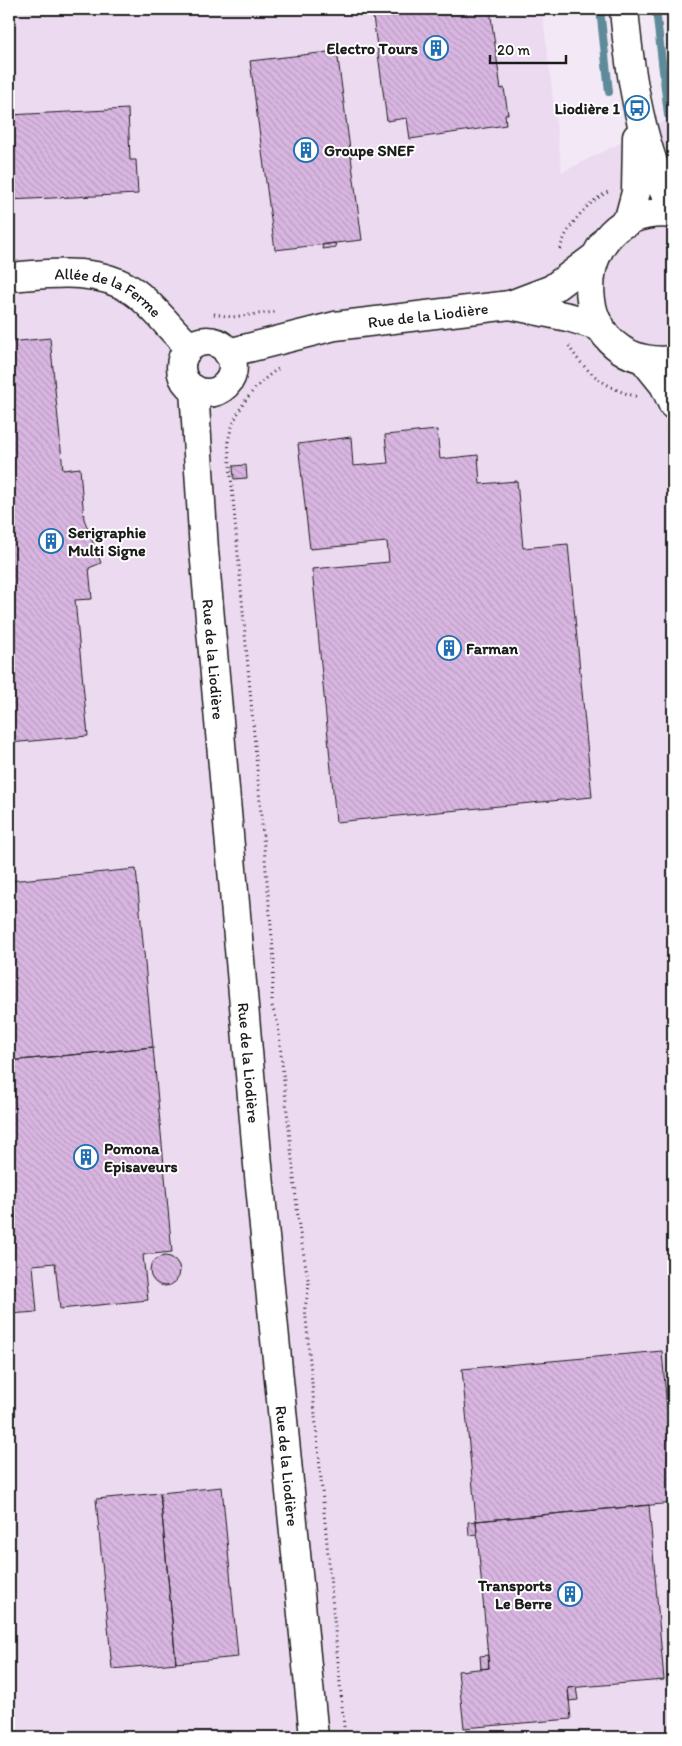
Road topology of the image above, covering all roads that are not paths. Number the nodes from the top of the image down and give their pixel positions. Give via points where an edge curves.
1 (624, 9) edge
2 (637, 108) junction
3 (673, 213) edge
4 (628, 222) junction
5 (596, 256) junction
6 (9, 277) edge
7 (510, 305) junction
8 (600, 327) junction
9 (190, 348) junction
10 (228, 353) junction
11 (643, 359) junction
12 (673, 360) edge
13 (194, 389) junction
14 (673, 405) edge
15 (314, 1737) edge

1 - 2 street
2 - 3 street via 657,176
2 - 4 street via 636,186
3 - 4 street via 645,216
4 - 5 street via 609,237
5 - 7 street, Rue de la Liodière via 552,289
5 - 8 street via 589,292 592,311
6 - 9 street, Allée de la Ferme via 72,273 119,283 146,302
7 - 8 street, Rue de la Liodière via 568,316
7 - 10 street, Rue de la Liodière via 335,326
8 - 11 street via 619,347
9 - 10 street via 198,343 215,342
9 - 13 street via 185,353 181,369
10 - 13 street via 233,369 226,384 211,392
11 - 12 street
11 - 14 street via 664,385
13 - 15 street, Rue de la Liodière via 204,550 258,1166

